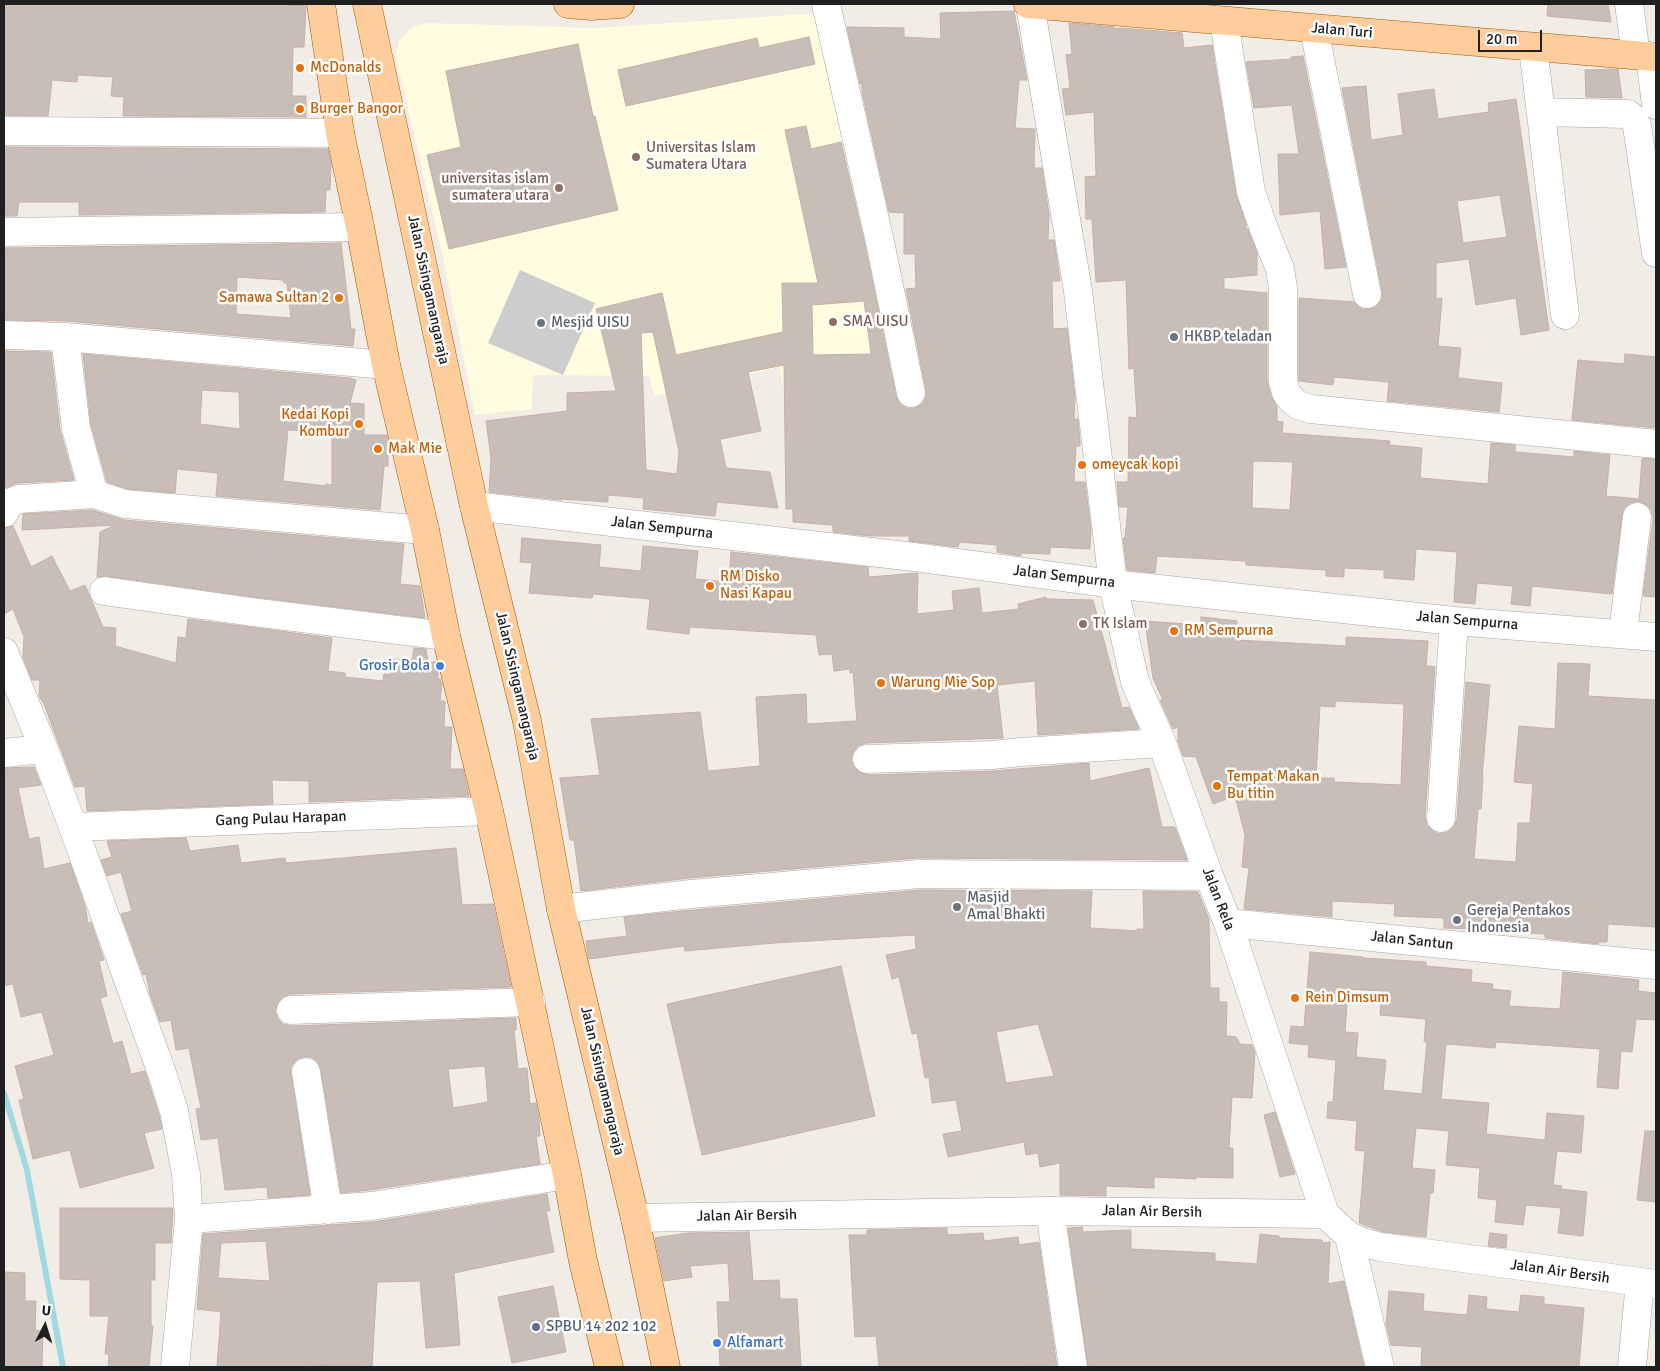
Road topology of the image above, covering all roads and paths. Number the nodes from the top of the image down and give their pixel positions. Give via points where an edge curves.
1 (320, 4) edge
2 (367, 4) edge
3 (568, 4) edge
4 (620, 4) edge
5 (826, 4) edge
6 (1029, 4) edge
7 (1629, 4) edge
8 (1224, 21) junction
9 (1314, 29) junction
10 (1533, 48) junction
11 (1647, 56) edge
12 (1656, 105) edge
13 (1541, 112) junction
14 (4, 131) edge
15 (340, 133) junction
16 (360, 227) junction
17 (4, 232) edge
18 (1656, 253) edge
19 (1367, 294) dead end
20 (1566, 315) dead end
21 (4, 335) edge
22 (65, 337) junction
23 (386, 365) junction
24 (911, 392) dead end
25 (1656, 444) edge
26 (94, 494) junction
27 (474, 506) junction
28 (4, 513) edge
29 (1637, 517) dead end
30 (425, 530) junction
31 (1113, 584) junction
32 (104, 591) dead end
33 (1454, 621) junction
34 (1623, 633) junction
35 (446, 636) junction
36 (1656, 637) edge
37 (4, 652) edge
38 (1162, 743) junction
39 (44, 749) junction
40 (4, 754) edge
41 (867, 759) dead end
42 (489, 811) junction
43 (1441, 818) dead end
44 (73, 826) junction
45 (1209, 876) junction
46 (561, 909) junction
47 (1228, 923) junction
48 (1656, 965) edge
49 (531, 1002) junction
50 (291, 1010) dead end
51 (306, 1072) dead end
52 (567, 1175) junction
53 (328, 1210) junction
54 (1050, 1211) junction
55 (1325, 1214) junction
56 (635, 1218) junction
57 (189, 1219) junction
58 (1349, 1236) junction
59 (1648, 1283) edge
60 (175, 1367) edge
61 (609, 1367) edge
62 (666, 1367) edge
63 (1073, 1367) edge
64 (1380, 1367) edge
65 (1632, 1367) edge

1 - 15 main road
2 - 27 main road, Jalan Sisingamangaraja
3 - 4 main road
5 - 24 street
6 - 8 main road, Jalan Turi
6 - 31 street, Jalan Rela via 1078,291
7 - 11 street
8 - 9 main road, Jalan Turi
8 - 25 street via 1251,192 1280,269 1283,381 1291,399 1311,409
9 - 10 main road, Jalan Turi
9 - 19 street
10 - 11 main road, Jalan Turi
10 - 13 street
11 - 12 street
13 - 18 street via 1628,114 1634,119
13 - 20 street
14 - 15 street
15 - 16 main road
16 - 17 street
16 - 23 main road
21 - 22 street
22 - 23 street
22 - 26 street via 76,428
23 - 30 main road
26 - 28 street via 19,499 8,503
26 - 30 street via 125,504
27 - 31 street, Jalan Sempurna
27 - 46 main road, Jalan Sisingamangaraja via 527,722
29 - 34 street
30 - 35 main road
31 - 33 street, Jalan Sempurna
31 - 38 street, Jalan Rela via 1135,682
32 - 35 street
33 - 34 street, Jalan Sempurna
33 - 43 street
34 - 36 street, Jalan Sempurna
35 - 42 main road
37 - 39 street
38 - 41 street via 992,756
38 - 45 street, Jalan Rela
39 - 40 street
39 - 44 street
42 - 44 street, Gang Pulau Harapan
42 - 49 main road
44 - 57 street via 174,1110 186,1174
45 - 46 street via 919,874
45 - 47 street, Jalan Rela
46 - 56 main road, Jalan Sisingamangaraja
47 - 48 street, Jalan Santun
47 - 55 street, Jalan Rela
49 - 50 street
49 - 52 main road
51 - 53 street
52 - 53 street
52 - 61 main road via 583,1261
53 - 57 street
54 - 55 street, Jalan Air Bersih
54 - 56 street, Jalan Air Bersih
54 - 63 street
55 - 58 street, Jalan Air Bersih
56 - 62 main road, Jalan Sisingamangaraja
57 - 60 street
58 - 59 street, Jalan Air Bersih via 1380,1247
58 - 64 street
59 - 65 street

